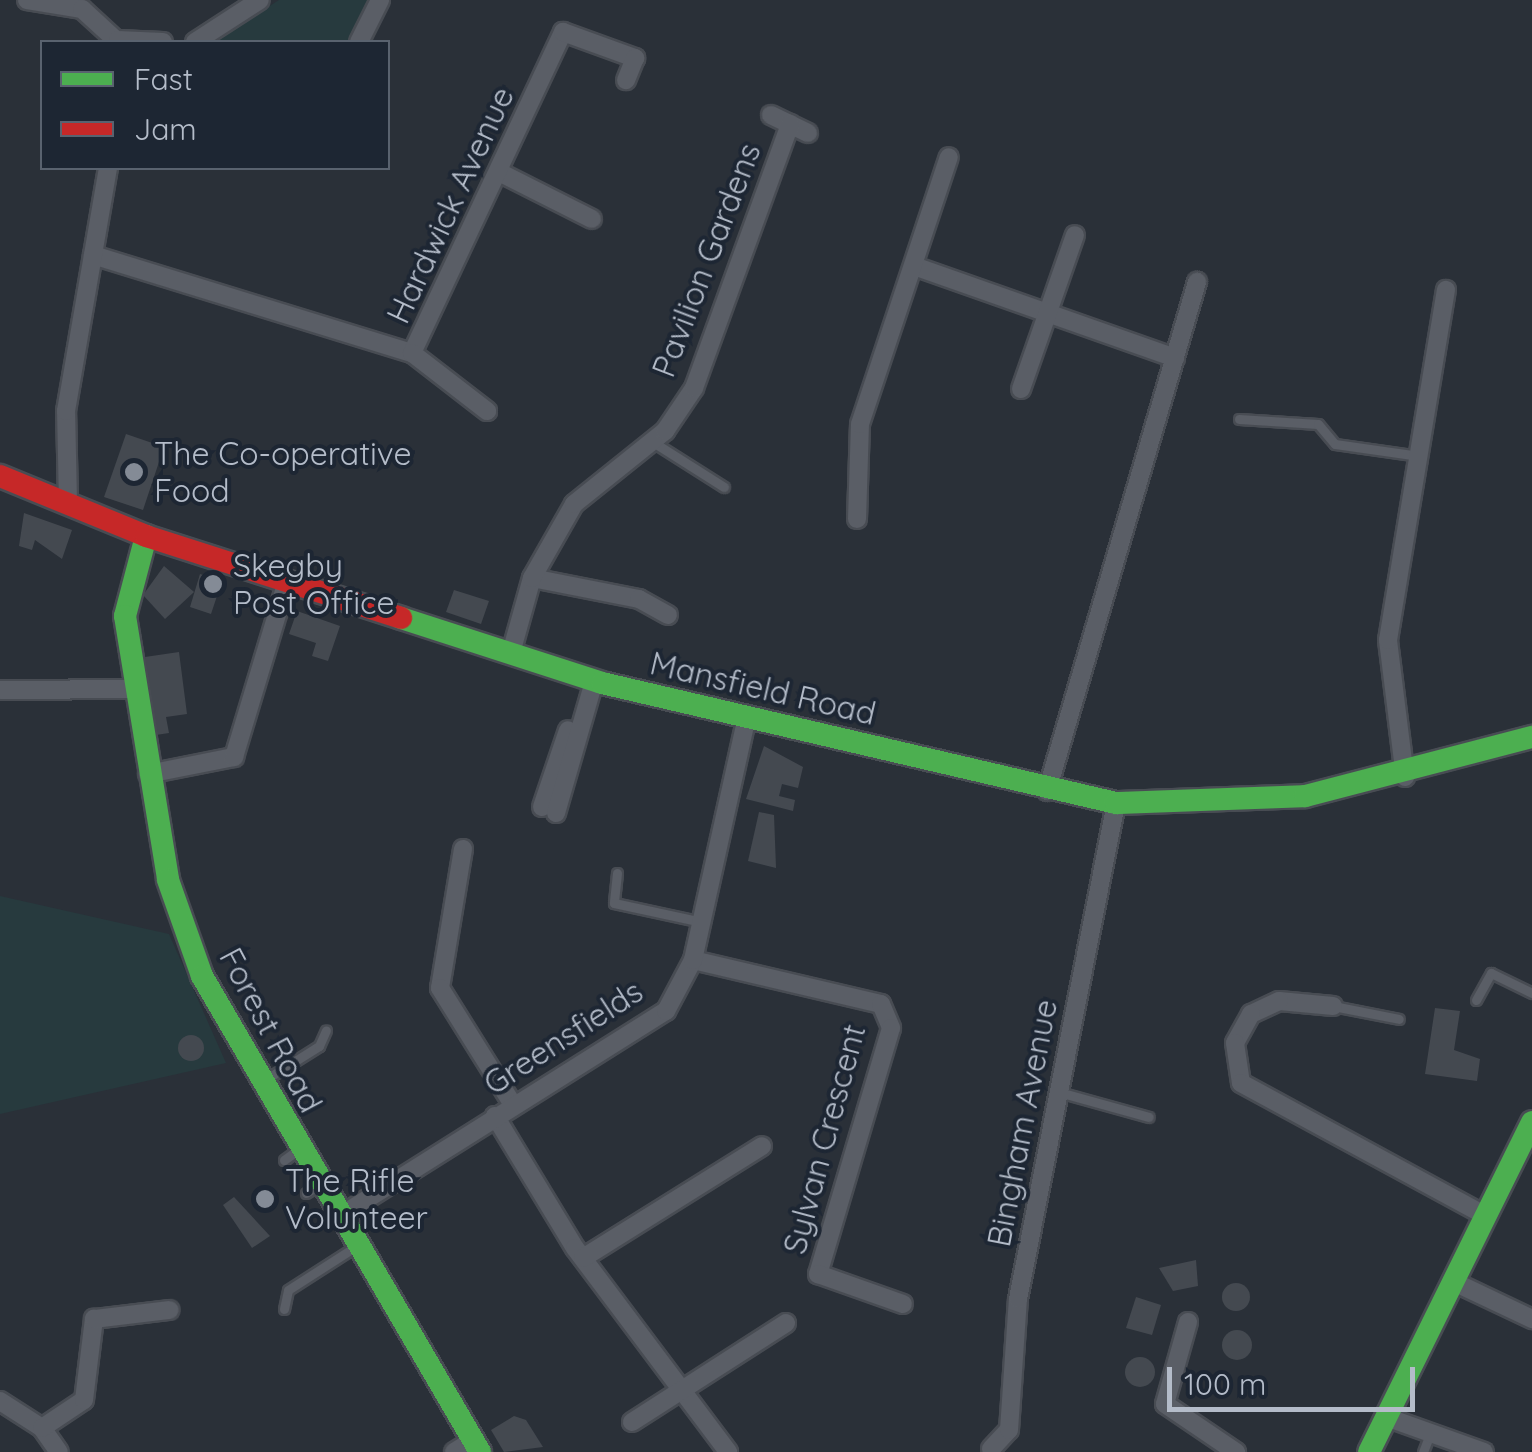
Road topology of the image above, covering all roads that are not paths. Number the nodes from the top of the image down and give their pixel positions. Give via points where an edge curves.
1 (27, 0) edge
2 (260, 0) edge
3 (380, 0) edge
4 (117, 40) edge
5 (198, 40) edge
6 (359, 40) edge
7 (626, 80) dead end
8 (771, 115) dead end
9 (790, 124) junction
10 (808, 133) dead end
11 (949, 158) dead end
12 (108, 170) edge
13 (498, 172) junction
14 (592, 218) dead end
15 (1075, 235) dead end
16 (93, 254) junction
17 (914, 266) junction
18 (1197, 282) dead end
19 (1446, 290) dead end
20 (1048, 313) junction
21 (412, 353) junction
22 (1175, 358) junction
23 (1021, 389) dead end
24 (487, 411) dead end
25 (1239, 420) dead end
26 (651, 440) junction
27 (1418, 456) junction
28 (0, 476) edge
29 (724, 487) dead end
30 (68, 503) junction
31 (858, 519) dead end
32 (146, 536) junction
33 (532, 578) junction
34 (287, 582) junction
35 (668, 616) dead end
36 (511, 653) junction
37 (590, 679) junction
38 (135, 689) junction
39 (0, 690) edge
40 (747, 716) junction
41 (1532, 737) edge
42 (148, 774) junction
43 (1404, 777) junction
44 (1047, 791) junction
45 (1116, 803) junction
46 (549, 810) dead end
47 (463, 849) dead end
48 (617, 873) dead end
49 (702, 922) junction
50 (694, 960) junction
51 (1532, 993) edge
52 (1476, 1000) dead end
53 (1332, 1006) joint
54 (1399, 1019) dead end
55 (326, 1030) dead end
56 (259, 1084) junction
57 (1059, 1092) junction
58 (513, 1105) junction
59 (495, 1116) junction
60 (1149, 1117) dead end
61 (1532, 1122) edge
62 (762, 1146) dead end
63 (1484, 1215) junction
64 (337, 1218) junction
65 (355, 1248) junction
66 (582, 1258) junction
67 (1452, 1281) junction
68 (903, 1304) dead end
69 (284, 1309) dead end
70 (168, 1310) dead end
71 (1532, 1319) edge
72 (1188, 1322) dead end
73 (786, 1323) dead end
74 (678, 1392) junction
75 (0, 1401) edge
76 (1386, 1417) junction
77 (632, 1422) dead end
78 (42, 1428) junction
79 (1431, 1432) junction
80 (469, 1448) edge
81 (991, 1449) dead end
82 (59, 1452) edge
83 (728, 1452) edge
84 (1236, 1452) edge
85 (1369, 1452) edge
86 (1423, 1452) edge
87 (1484, 1452) edge

1 - 4 street via 82,10
2 - 5 street
3 - 6 street
7 - 13 street, Hardwick Avenue via 635,58 564,32
8 - 9 street
9 - 10 street
9 - 26 street, Pavilion Gardens via 694,388
11 - 17 street
12 - 16 street
13 - 14 street
13 - 21 street, Hardwick Avenue
15 - 20 street
16 - 21 street, Hardwick Avenue
16 - 30 street via 66,412
17 - 20 street
17 - 31 street via 860,424
18 - 22 street
19 - 27 street
20 - 22 street
20 - 23 street
21 - 24 street
22 - 44 street
25 - 27 lane via 1318,424 1335,444
26 - 29 lane
26 - 33 street, Pavilion Gardens via 592,482
27 - 43 street via 1388,640
28 - 30 main road, Mansfield Road
30 - 32 main road, Mansfield Road
32 - 34 main road, Mansfield Road
32 - 38 main road, Forest Road via 125,616
33 - 35 street via 639,599
33 - 36 street, Pavilion Gardens
34 - 36 main road, Mansfield Road
34 - 42 street via 234,757
36 - 37 main road, Mansfield Road
37 - 40 main road, Mansfield Road
37 - 46 street
38 - 39 street
38 - 42 main road, Forest Road
40 - 44 main road, Mansfield Road
40 - 49 street, Greensfields
41 - 43 main road, Mansfield Road
42 - 56 main road, Forest Road via 168,880 202,976
43 - 45 main road, Mansfield Road via 1216,804
44 - 45 main road, Mansfield Road
45 - 57 street, Bingham Avenue
47 - 58 street via 440,988
48 - 49 lane via 614,903
49 - 50 street, Greensfields
50 - 58 street, Greensfields via 666,1011
50 - 68 street, Sylvan Crescent via 880,1004 891,1028 818,1274
51 - 52 lane via 1491,973
53 - 54 lane
53 - 63 street via 1280,1000 1251,1014 1235,1044 1241,1083
55 - 56 lane via 319,1046
56 - 64 main road, Forest Road via 291,1155
57 - 60 lane
57 - 81 street, Bingham Avenue via 1018,1299 1009,1430
58 - 59 street, Greensfields
59 - 64 street, Greensfields
59 - 66 street
61 - 63 main road
62 - 66 street
63 - 67 main road
64 - 65 main road, Forest Road
65 - 69 lane via 288,1290
65 - 80 main road, Forest Road
66 - 74 street via 623,1301
67 - 71 street
67 - 76 main road
70 - 78 street via 94,1319 84,1400
72 - 84 street via 1165,1404
73 - 74 street
74 - 77 street
74 - 83 street
75 - 78 street
76 - 79 street
76 - 85 main road
78 - 82 street
79 - 86 lane
79 - 87 street

